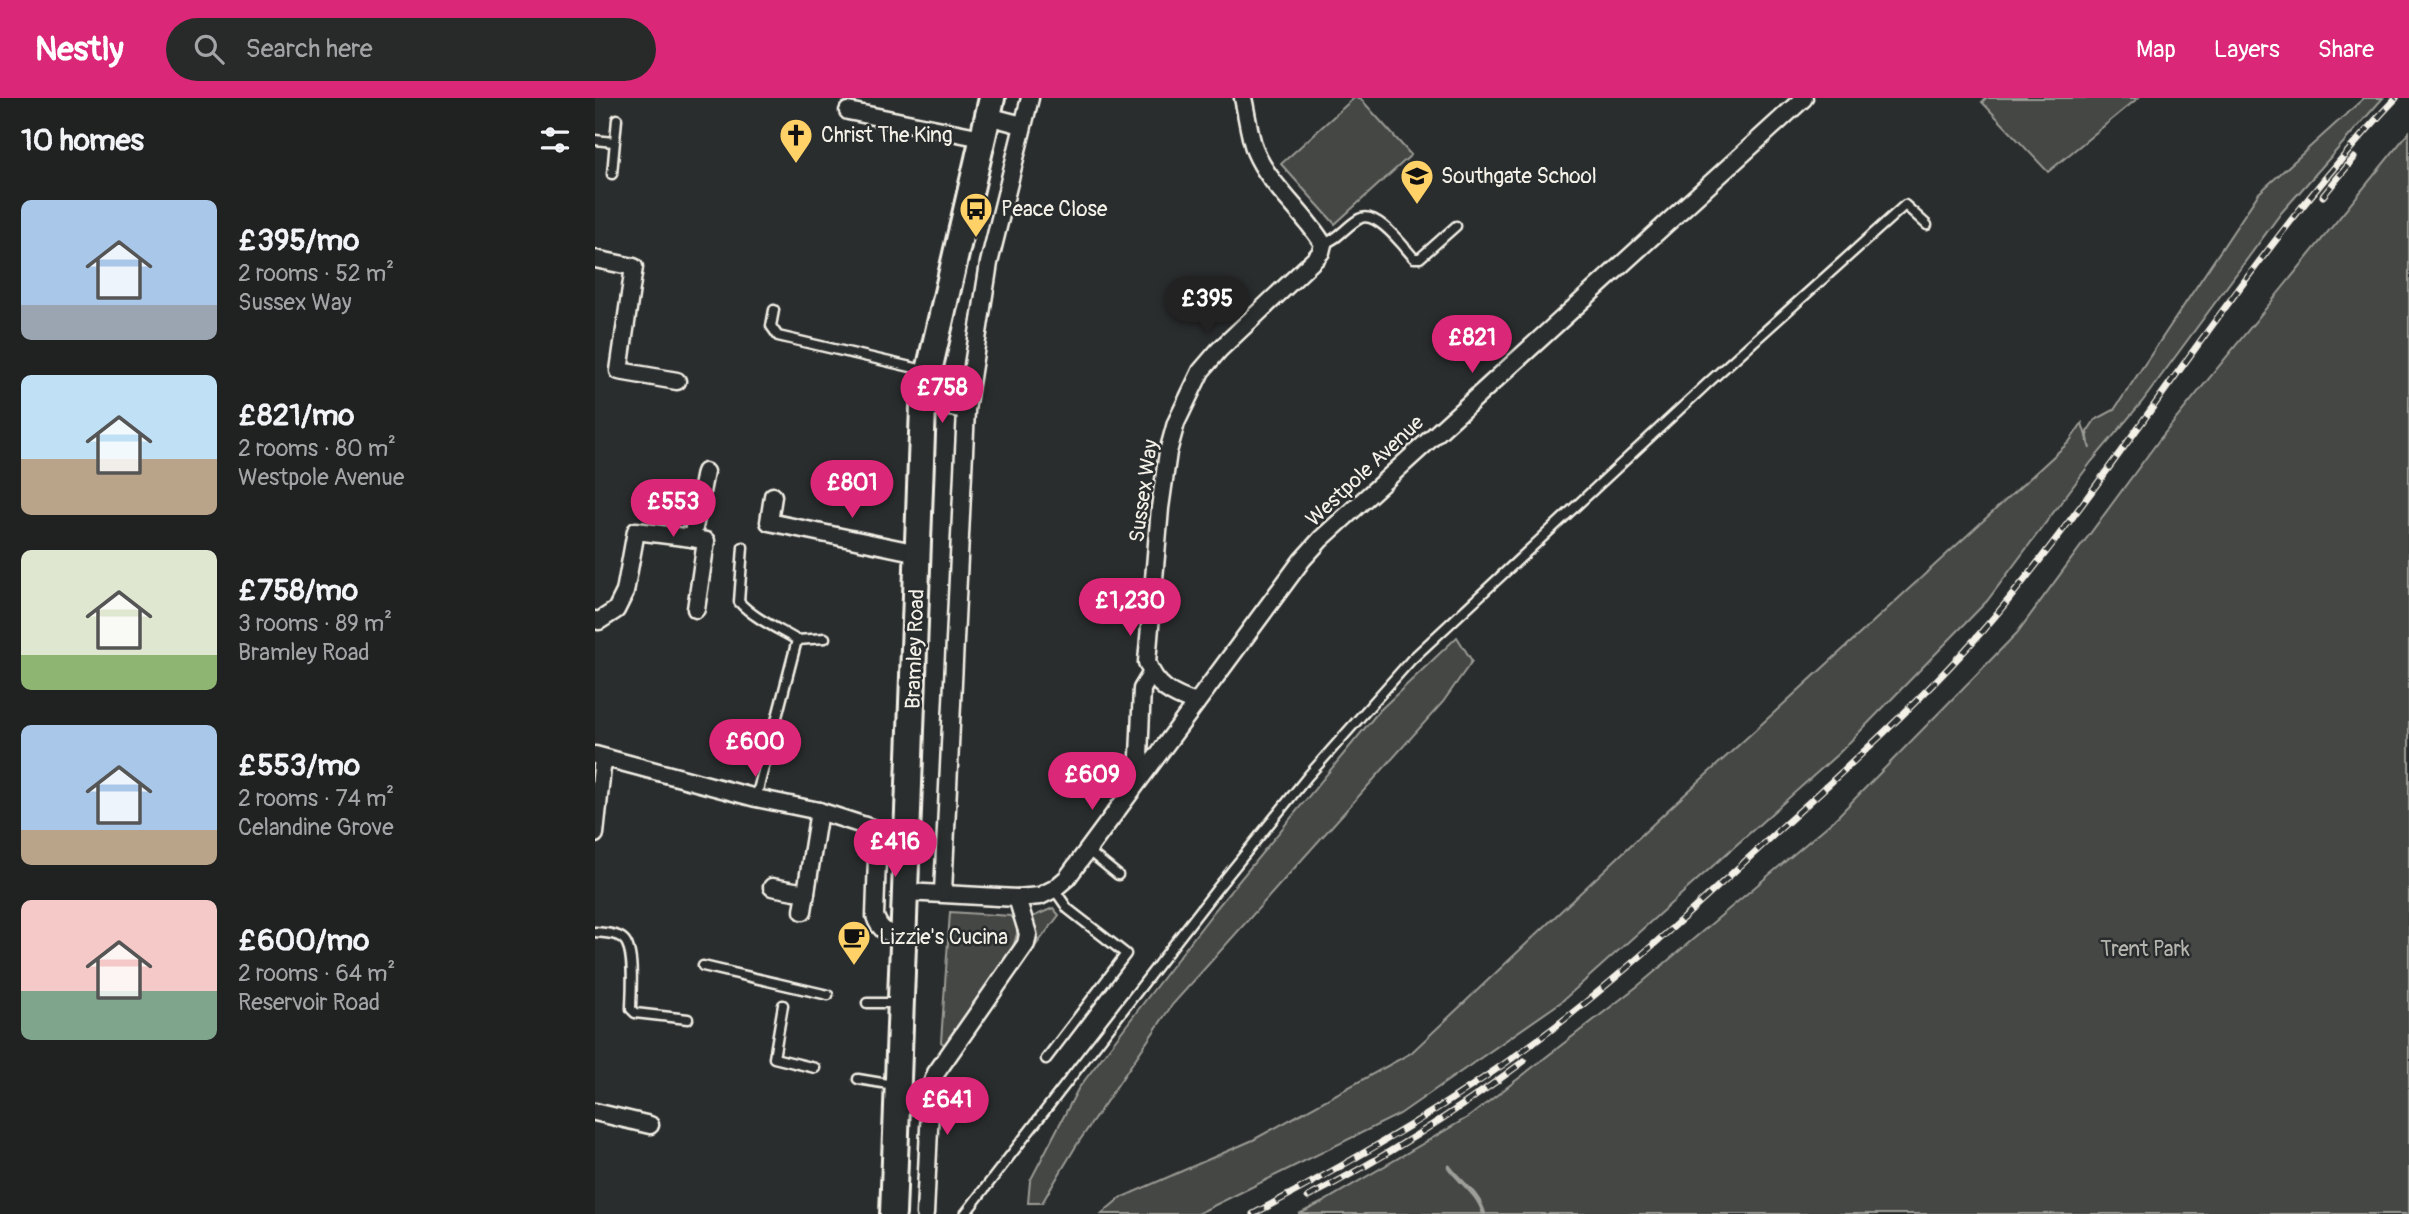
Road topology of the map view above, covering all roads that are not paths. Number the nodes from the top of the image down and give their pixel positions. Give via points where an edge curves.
1 (1030, 98) edge
2 (1243, 98) edge
3 (1804, 98) edge
4 (848, 111) dead end
5 (987, 117) edge
6 (617, 120) dead end
7 (1022, 125) junction
8 (595, 140) edge
9 (614, 142) junction
10 (612, 174) dead end
11 (1927, 225) dead end
12 (1456, 226) dead end
13 (1323, 243) junction
14 (595, 259) edge
15 (775, 310) dead end
16 (929, 371) junction
17 (677, 381) dead end
18 (923, 407) junction
19 (966, 410) junction
20 (705, 472) dead end
21 (773, 496) dead end
22 (692, 538) junction
23 (743, 547) dead end
24 (918, 553) junction
25 (696, 609) dead end
26 (595, 620) edge
27 (825, 638) dead end
28 (797, 640) junction
29 (1151, 674) junction
30 (1196, 703) junction
31 (599, 756) edge
32 (1147, 768) junction
33 (756, 798) junction
34 (819, 811) junction
35 (878, 830) junction
36 (595, 834) edge
37 (907, 835) junction
38 (1087, 850) junction
39 (1118, 875) dead end
40 (772, 887) dead end
41 (1054, 890) junction
42 (905, 892) junction
43 (943, 892) junction
44 (806, 893) junction
45 (1017, 898) junction
46 (803, 911) dead end
47 (595, 932) edge
48 (903, 936) junction
49 (703, 965) dead end
50 (828, 995) dead end
51 (867, 1003) dead end
52 (900, 1003) junction
53 (783, 1005) dead end
54 (688, 1019) dead end
55 (1046, 1059) dead end
56 (815, 1068) dead end
57 (858, 1079) dead end
58 (897, 1085) junction
59 (595, 1112) edge
60 (650, 1125) dead end
61 (893, 1214) edge
62 (925, 1214) edge
63 (965, 1214) edge

1 - 7 street, Bramley Road
2 - 13 street via 1255,151
3 - 30 street, Westpole Avenue via 1321,539
4 - 5 street
5 - 7 street
5 - 16 main road, Bramley Road
6 - 9 lane
7 - 19 street, Bramley Road via 989,263
8 - 9 lane
9 - 10 lane
11 - 63 lane via 1905,205 1411,660 1308,776 1216,890
12 - 13 lane via 1420,258 1414,258 1368,216 1335,240
13 - 29 street, Sussex Way via 1316,258 1201,371 1176,423 1160,508 1147,662
14 - 17 street via 634,267 619,370
15 - 16 lane via 771,326 778,336
16 - 18 main road, Bramley Road
18 - 19 street
18 - 24 main road, Bramley Road
19 - 43 street, Bramley Road
20 - 22 street
21 - 24 street via 769,522
22 - 25 street via 706,541
22 - 26 street via 636,531 625,592 616,610
23 - 28 lane via 739,602 753,617
24 - 37 main road, Bramley Road
27 - 28 lane
28 - 33 lane
29 - 30 street via 1162,688
29 - 32 street, Sussex Way via 1142,689 1139,755
30 - 32 street, Westpole Avenue
31 - 33 street
31 - 36 street
32 - 38 street
33 - 34 street
34 - 35 street
34 - 44 street
35 - 37 street
35 - 48 street via 875,916 886,933
37 - 42 main road, Bramley Road
38 - 39 lane
38 - 41 street
40 - 44 street
41 - 45 street
41 - 55 lane via 1068,909 1126,954
42 - 43 street
42 - 48 main road, Bramley Road
43 - 45 street
44 - 46 street
45 - 62 street via 1028,934 1026,944 931,1086
47 - 54 lane via 619,936 628,944 631,1009 635,1013
48 - 52 main road, Bramley Road
49 - 50 lane
51 - 52 lane
52 - 58 main road, Bramley Road
53 - 56 lane via 774,1059
57 - 58 lane
58 - 61 main road, Bramley Road
59 - 60 street

